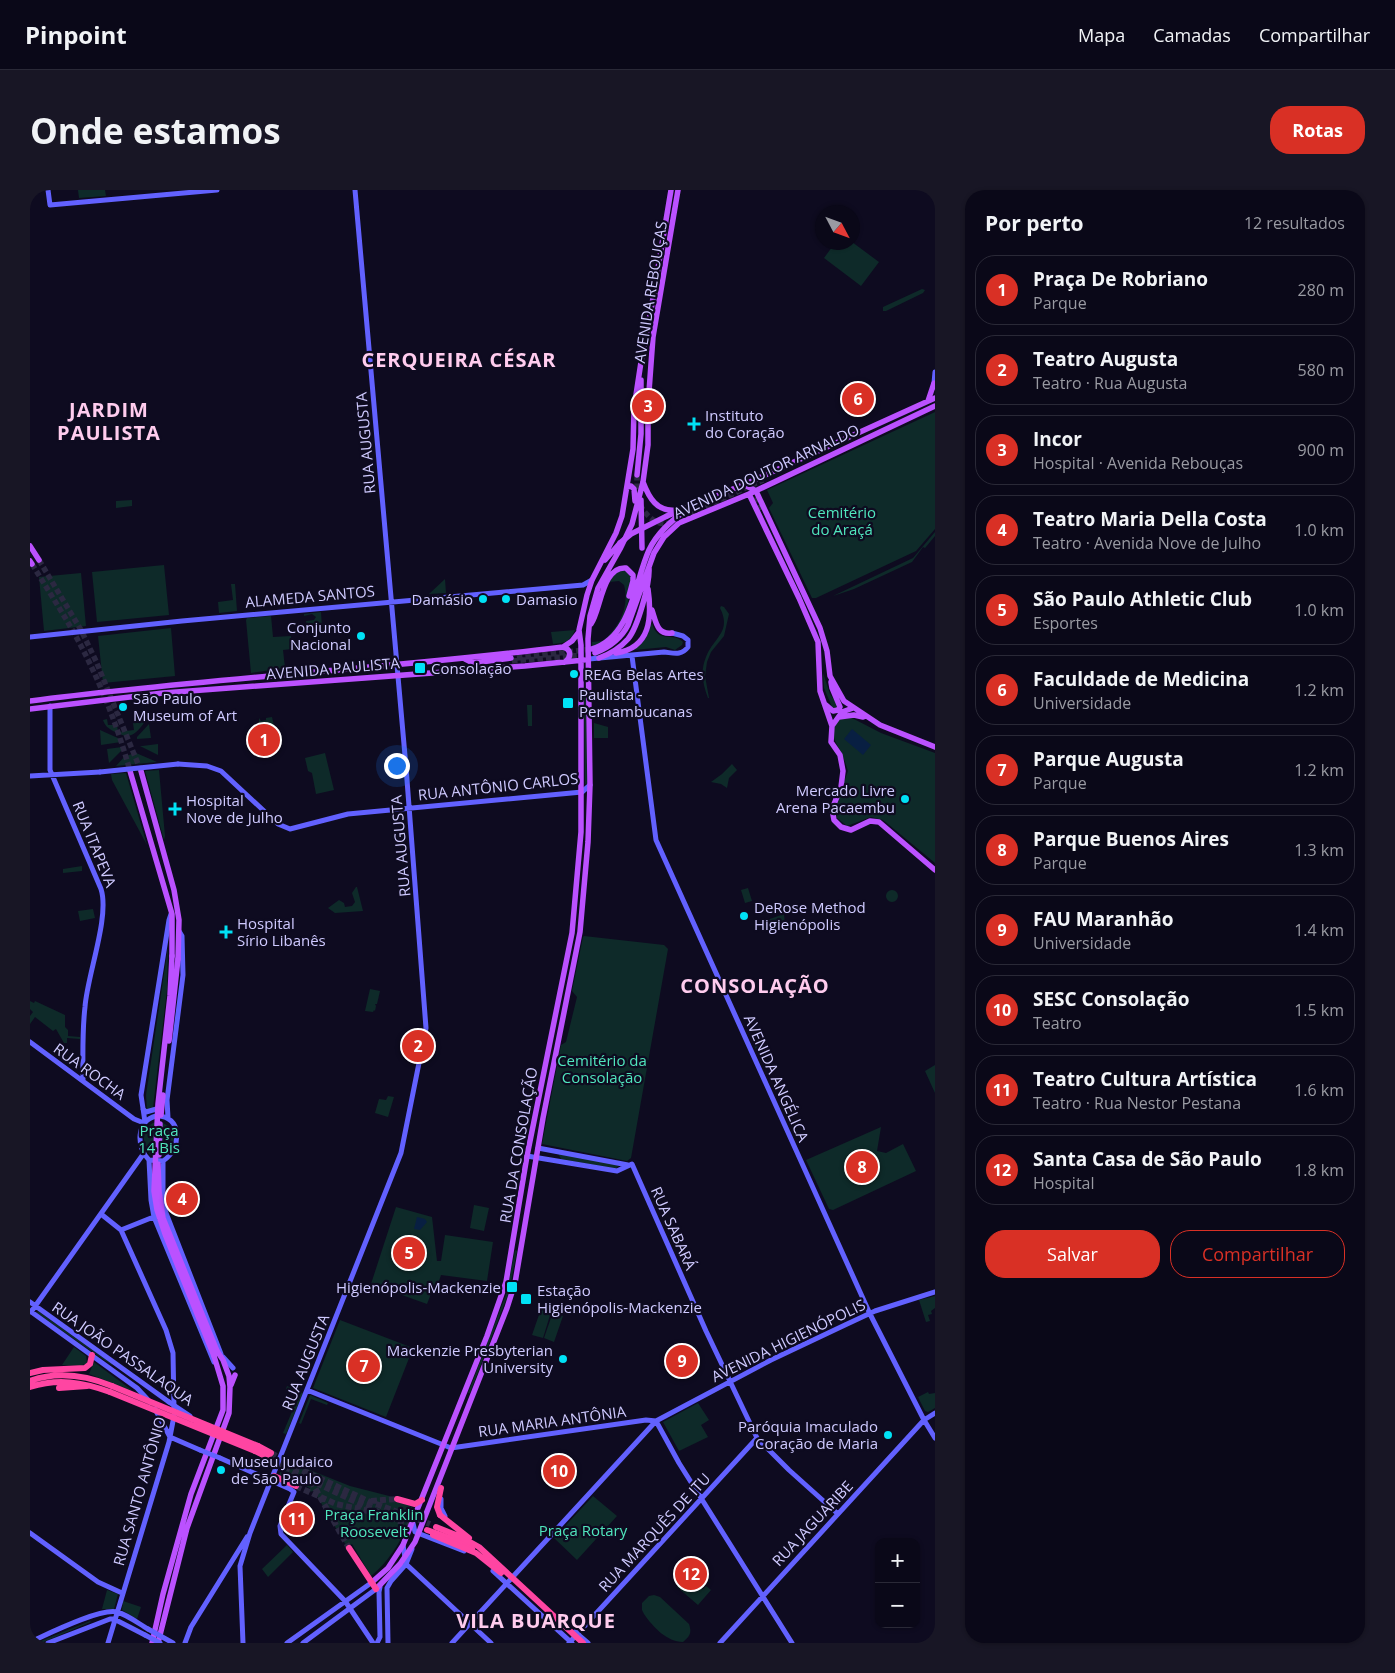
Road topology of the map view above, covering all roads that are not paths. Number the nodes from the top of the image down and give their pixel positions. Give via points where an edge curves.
1 (48, 190) edge
2 (217, 190) edge
3 (355, 190) edge
4 (671, 190) edge
5 (678, 190) edge
6 (641, 362) junction
7 (935, 372) edge
8 (934, 385) edge
9 (935, 398) edge
10 (928, 401) junction
11 (935, 406) edge
12 (864, 440) junction
13 (637, 475) tunnel mouth
14 (762, 478) junction
15 (643, 482) junction
16 (745, 485) junction
17 (628, 487) junction
18 (765, 487) junction
19 (641, 488) junction
20 (756, 491) junction
21 (749, 494) junction
22 (689, 507) junction
23 (760, 509) junction
24 (635, 513) junction
25 (30, 546) edge
26 (642, 548) dead end
27 (39, 560) tunnel mouth
28 (600, 566) junction
29 (592, 580) junction
30 (648, 589) dead end
31 (391, 601) junction
32 (650, 606) junction
33 (628, 608) junction
34 (589, 627) junction
35 (579, 630) junction
36 (672, 633) joint
37 (30, 637) edge
38 (563, 647) junction
39 (527, 652) junction
40 (616, 653) dead end
41 (595, 654) junction
42 (632, 656) junction
43 (589, 659) junction
44 (510, 660) junction
45 (581, 660) junction
46 (564, 662) junction
47 (397, 666) junction
48 (528, 666) junction
49 (398, 676) junction
50 (830, 676) junction
51 (822, 699) junction
52 (30, 701) edge
53 (50, 706) junction
54 (853, 708) junction
55 (30, 709) edge
56 (827, 710) junction
57 (838, 717) junction
58 (871, 720) junction
59 (832, 726) junction
60 (935, 747) edge
61 (141, 771) tunnel mouth
62 (130, 772) tunnel mouth
63 (52, 774) junction
64 (30, 776) edge
65 (590, 785) junction
66 (582, 792) junction
67 (409, 808) junction
68 (935, 870) edge
69 (172, 914) junction
70 (179, 931) junction
71 (175, 958) junction
72 (30, 1042) edge
73 (550, 1042) junction
74 (558, 1043) junction
75 (83, 1081) junction
76 (167, 1100) junction
77 (142, 1109) junction
78 (168, 1118) junction
79 (141, 1123) junction
80 (538, 1148) junction
81 (556, 1152) junction
82 (144, 1153) junction
83 (527, 1156) junction
84 (536, 1157) junction
85 (149, 1160) junction
86 (163, 1161) junction
87 (561, 1161) junction
88 (630, 1165) junction
89 (166, 1213) junction
90 (101, 1214) junction
91 (154, 1217) junction
92 (121, 1230) junction
93 (935, 1292) edge
94 (30, 1302) edge
95 (35, 1306) junction
96 (31, 1312) edge
97 (870, 1314) junction
98 (92, 1355) junction
99 (219, 1356) junction
100 (113, 1362) junction
101 (217, 1366) junction
102 (108, 1367) junction
103 (233, 1368) dead end
104 (30, 1373) edge
105 (235, 1374) dead end
106 (74, 1378) junction
107 (30, 1381) edge
108 (730, 1382) junction
109 (89, 1385) junction
110 (30, 1387) edge
111 (230, 1387) junction
112 (58, 1388) dead end
113 (111, 1389) junction
114 (308, 1390) junction
115 (168, 1413) junction
116 (935, 1413) edge
117 (196, 1420) junction
118 (648, 1420) junction
119 (924, 1420) junction
120 (656, 1421) junction
121 (651, 1426) junction
122 (170, 1437) junction
123 (757, 1438) junction
124 (935, 1438) edge
125 (443, 1444) junction
126 (256, 1448) junction
127 (451, 1448) junction
128 (270, 1455) tunnel mouth
129 (441, 1476) junction
130 (273, 1479) junction
131 (441, 1488) junction
132 (295, 1489) joint
133 (398, 1499) tunnel mouth
134 (702, 1499) junction
135 (422, 1500) junction
136 (838, 1514) junction
137 (413, 1522) junction
138 (431, 1528) junction
139 (30, 1533) edge
140 (250, 1533) junction
141 (418, 1534) junction
142 (403, 1545) junction
143 (478, 1545) junction
144 (349, 1548) tunnel mouth
145 (242, 1559) junction
146 (405, 1561) junction
147 (487, 1564) junction
148 (228, 1569) junction
149 (240, 1569) junction
150 (411, 1569) junction
151 (399, 1572) junction
152 (514, 1576) junction
153 (371, 1583) junction
154 (508, 1583) junction
155 (379, 1587) junction
156 (122, 1593) junction
157 (762, 1595) junction
158 (367, 1596) junction
159 (380, 1600) junction
160 (345, 1601) junction
161 (350, 1609) junction
162 (116, 1612) junction
163 (114, 1619) junction
164 (470, 1624) junction
165 (578, 1634) junction
166 (30, 1642) edge
167 (48, 1643) edge
168 (108, 1643) edge
169 (152, 1643) edge
170 (159, 1643) edge
171 (173, 1643) edge
172 (185, 1643) edge
173 (243, 1643) edge
174 (288, 1643) edge
175 (303, 1643) edge
176 (375, 1643) edge
177 (388, 1643) edge
178 (452, 1643) edge
179 (491, 1643) edge
180 (572, 1643) edge
181 (583, 1643) edge
182 (588, 1643) edge
183 (720, 1643) edge
184 (792, 1643) edge

1 - 2 street via 50,205
3 - 31 street, RUA AUGUSTA
4 - 6 main road, AVENIDA REBOUÇAS
5 - 15 main road, AVENIDA REBOUÇAS via 653,337
6 - 13 main road, AVENIDA REBOUÇAS
6 - 17 main road, AVENIDA REBOUÇAS
7 - 8 street
8 - 10 main road
9 - 10 main road, AVENIDA DOUTOR ARNALDO
10 - 14 main road, AVENIDA DOUTOR ARNALDO
11 - 12 main road, AVENIDA DOUTOR ARNALDO
12 - 14 main road via 854,439
12 - 18 main road, AVENIDA DOUTOR ARNALDO
14 - 16 main road, AVENIDA DOUTOR ARNALDO
14 - 18 main road via 760,483
15 - 19 main road, AVENIDA REBOUÇAS
15 - 22 main road via 650,498 660,507 672,510
16 - 20 main road
16 - 22 main road, AVENIDA DOUTOR ARNALDO
17 - 24 main road via 634,489
17 - 28 main road, AVENIDA REBOUÇAS via 620,523
18 - 20 main road, AVENIDA DOUTOR ARNALDO
19 - 24 main road, AVENIDA REBOUÇAS
19 - 26 main road
20 - 21 main road, AVENIDA DOUTOR ARNALDO
20 - 23 main road
21 - 23 main road
21 - 41 main road, AVENIDA DOUTOR ARNALDO via 679,523 664,537 649,563 648,586 630,635 613,651
22 - 28 main road, AVENIDA DOUTOR ARNALDO, bridge via 631,534
22 - 33 main road via 654,542
23 - 50 main road via 824,639
23 - 51 main road via 818,642 818,684
24 - 34 main road, AVENIDA REBOUÇAS via 598,588
25 - 27 main road
28 - 29 main road, AVENIDA REBOUÇAS
29 - 31 street, ALAMEDA SANTOS via 582,585
29 - 35 main road, RUA DA CONSOLAÇÃO
30 - 32 main road
31 - 37 street, ALAMEDA SANTOS
31 - 47 street, RUA AUGUSTA
32 - 36 main road via 660,631
32 - 40 main road via 649,625 642,639
33 - 34 main road via 633,578 631,572 623,568 615,570 607,580
33 - 41 main road via 620,628
34 - 43 main road, RUA DA CONSOLAÇÃO
35 - 38 main road via 574,640
35 - 45 main road, RUA DA CONSOLAÇÃO
36 - 42 street, AVENIDA PAULISTA via 686,637 689,644 682,652
38 - 39 main road, AVENIDA PAULISTA
38 - 46 main road via 570,654
39 - 44 main road, AVENIDA PAULISTA
39 - 48 main road via 523,659
41 - 42 street, AVENIDA PAULISTA
41 - 43 street, AVENIDA PAULISTA
42 - 97 street, AVENIDA ANGÉLICA via 656,840
43 - 45 main road, AVENIDA PAULISTA
43 - 65 main road, RUA DA CONSOLAÇÃO
44 - 47 main road, AVENIDA PAULISTA via 473,663 464,659
44 - 48 main road, AVENIDA PAULISTA
44 - 49 main road, AVENIDA PAULISTA via 465,670
45 - 46 main road, AVENIDA PAULISTA
45 - 66 main road, RUA DA CONSOLAÇÃO
46 - 48 main road, AVENIDA PAULISTA
47 - 49 street, RUA AUGUSTA
47 - 52 main road, AVENIDA PAULISTA via 116,690
49 - 53 main road, AVENIDA PAULISTA via 152,694
49 - 67 street, RUA AUGUSTA
50 - 51 main road via 839,708 831,710
50 - 54 main road via 840,695
51 - 56 main road
53 - 55 main road, AVENIDA PAULISTA
53 - 63 street, RUA ITAPEVA
54 - 57 main road
54 - 58 main road
56 - 57 main road
56 - 59 main road
57 - 58 main road via 854,715
57 - 59 main road
58 - 60 main road
59 - 68 main road via 831,742 840,755 843,771 841,788 832,809 834,820 840,827 851,830 874,820
61 - 70 main road via 174,890
62 - 69 main road
63 - 64 street
63 - 67 street, RUA ANTÔNIO CARLOS, bridge via 178,764 207,766 221,771 278,824 290,830 344,815
63 - 75 street, RUA ITAPEVA via 102,894 103,906 85,1007
65 - 66 street, RUA ANTÔNIO CARLOS
65 - 74 main road, RUA DA CONSOLAÇÃO via 580,932
66 - 67 street, RUA ANTÔNIO CARLOS
66 - 73 main road, RUA DA CONSOLAÇÃO via 572,933
67 - 114 street, RUA AUGUSTA via 426,1028 401,1153
69 - 71 main road
69 - 77 street via 168,920 148,1047
70 - 71 main road
70 - 76 street via 182,936 183,975
71 - 99 main road, bridge via 160,1125 159,1191 163,1218
72 - 75 street, RUA ROCHA
73 - 74 main road
73 - 83 main road, RUA DA CONSOLAÇÃO
74 - 80 main road, RUA DA CONSOLAÇÃO
75 - 79 street, RUA ROCHA
76 - 77 street via 163,1107 146,1112
76 - 78 street
77 - 79 street
78 - 79 street via 156,1116
78 - 86 street via 175,1127 177,1141 174,1151
79 - 82 street via 140,1142
80 - 81 street
80 - 84 main road, RUA DA CONSOLAÇÃO
81 - 87 street
81 - 88 street
82 - 85 street
82 - 90 street
83 - 84 street
83 - 125 main road, RUA DA CONSOLAÇÃO via 505,1289
84 - 87 street
84 - 127 main road, RUA DA CONSOLAÇÃO via 512,1296
85 - 86 street
85 - 91 street
86 - 89 street via 162,1195
87 - 88 street via 617,1171
88 - 108 street, RUA SABARÁ
89 - 91 street
89 - 99 street
90 - 92 street, RUA SANTO ANTÔNIO
90 - 95 street
91 - 92 street
91 - 101 street
92 - 122 street, RUA SANTO ANTÔNIO via 158,1311 174,1356 175,1400
93 - 97 street, AVENIDA HIGIENÓPOLIS
94 - 95 street, RUA JOÃO PASSALAQUA
95 - 96 street
95 - 100 street, RUA JOÃO PASSALAQUA
96 - 98 street, RUA JOÃO PASSALAQUA
97 - 108 street, AVENIDA HIGIENÓPOLIS
97 - 119 street, AVENIDA ANGÉLICA
98 - 102 street, RUA JOÃO PASSALAQUA
98 - 104 highway via 90,1364 85,1368
99 - 101 main road
99 - 103 street
99 - 111 main road
100 - 102 street via 113,1367
100 - 117 street, RUA JOÃO PASSALAQUA, bridge
101 - 169 main road via 223,1386 223,1410 191,1494
102 - 122 street, RUA JOÃO PASSALAQUA via 146,1396
105 - 111 main road
106 - 107 highway via 46,1376
106 - 109 highway
106 - 110 highway
106 - 113 highway via 95,1379
108 - 120 street, AVENIDA HIGIENÓPOLIS
108 - 123 street, RUA SABARÁ
109 - 112 highway
109 - 113 highway
111 - 170 main road via 229,1413 187,1528
113 - 115 highway, bridge
114 - 125 street
114 - 130 street, RUA AUGUSTA
115 - 117 highway, bridge
115 - 126 highway, bridge
116 - 119 street, RUA JAGUARIBE
117 - 126 highway, bridge
118 - 120 street, RUA MARIA ANTÔNIA
118 - 121 street
118 - 127 street, RUA MARIA ANTÔNIA
119 - 124 street, AVENIDA ANGÉLICA
119 - 136 street, RUA JAGUARIBE
120 - 121 street, AVENIDA HIGIENÓPOLIS
120 - 134 street
121 - 152 street, AVENIDA HIGIENÓPOLIS
122 - 130 street, bridge
122 - 156 street, RUA SANTO ANTÔNIO
123 - 134 street, RUA MARQUÊS DE ITU
123 - 136 street, RUA SABARÁ
125 - 127 street
125 - 135 main road, RUA DA CONSOLAÇÃO
126 - 128 highway
127 - 129 main road, RUA DA CONSOLAÇÃO
129 - 131 street, RUA DA CONSOLAÇÃO
129 - 141 main road, RUA DA CONSOLAÇÃO
130 - 132 highway
130 - 140 street, RUA AUGUSTA
131 - 143 street, RUA DA CONSOLAÇÃO via 443,1513
131 - 143 highway, bridge via 437,1507 440,1515
132 - 160 street via 280,1532
133 - 135 highway via 415,1504
134 - 157 street
134 - 165 street, RUA MARQUÊS DE ITU
135 - 137 main road, RUA DA CONSOLAÇÃO
136 - 157 street, RUA JAGUARIBE
137 - 141 street via 414,1531
137 - 142 main road, RUA DA CONSOLAÇÃO
138 - 143 highway, bridge
138 - 147 highway via 467,1546
138 - 180 highway, bridge via 483,1557
139 - 156 street via 98,1582
140 - 145 street
140 - 148 street
141 - 146 main road, RUA DA CONSOLAÇÃO
141 - 147 street via 476,1556
142 - 146 street
142 - 153 main road, RUA DA CONSOLAÇÃO via 388,1568
143 - 152 street, RUA DA CONSOLAÇÃO
143 - 181 highway, bridge
144 - 153 highway
145 - 148 street
145 - 149 street
146 - 150 street
146 - 151 street, RUA DA CONSOLAÇÃO
146 - 155 main road, RUA DA CONSOLAÇÃO
147 - 154 street
148 - 149 street
148 - 172 street
149 - 173 street
150 - 151 street
150 - 164 street
151 - 177 street, RUA DA CONSOLAÇÃO via 387,1591
152 - 154 street, AVENIDA HIGIENÓPOLIS
152 - 165 street, RUA DA CONSOLAÇÃO
153 - 155 highway
153 - 160 street, RUA DA CONSOLAÇÃO
154 - 164 street, AVENIDA HIGIENÓPOLIS
154 - 180 street
155 - 158 street, RUA DA CONSOLAÇÃO
155 - 159 street
156 - 162 street, RUA SANTO ANTÔNIO
157 - 183 street, RUA JAGUARIBE
157 - 184 street
158 - 159 street
158 - 161 street, RUA DA CONSOLAÇÃO
159 - 176 street via 380,1637
160 - 161 street
160 - 174 street, RUA DA CONSOLAÇÃO
161 - 175 street, RUA DA CONSOLAÇÃO
161 - 176 street
162 - 163 street, RUA SANTO ANTÔNIO
162 - 166 street via 104,1612
162 - 171 street, bridge
163 - 167 street
163 - 168 street, RUA SANTO ANTÔNIO
163 - 170 street, bridge
164 - 178 street, AVENIDA HIGIENÓPOLIS
164 - 179 street
165 - 180 street, RUA MARQUÊS DE ITU
165 - 182 street, RUA DA CONSOLAÇÃO

